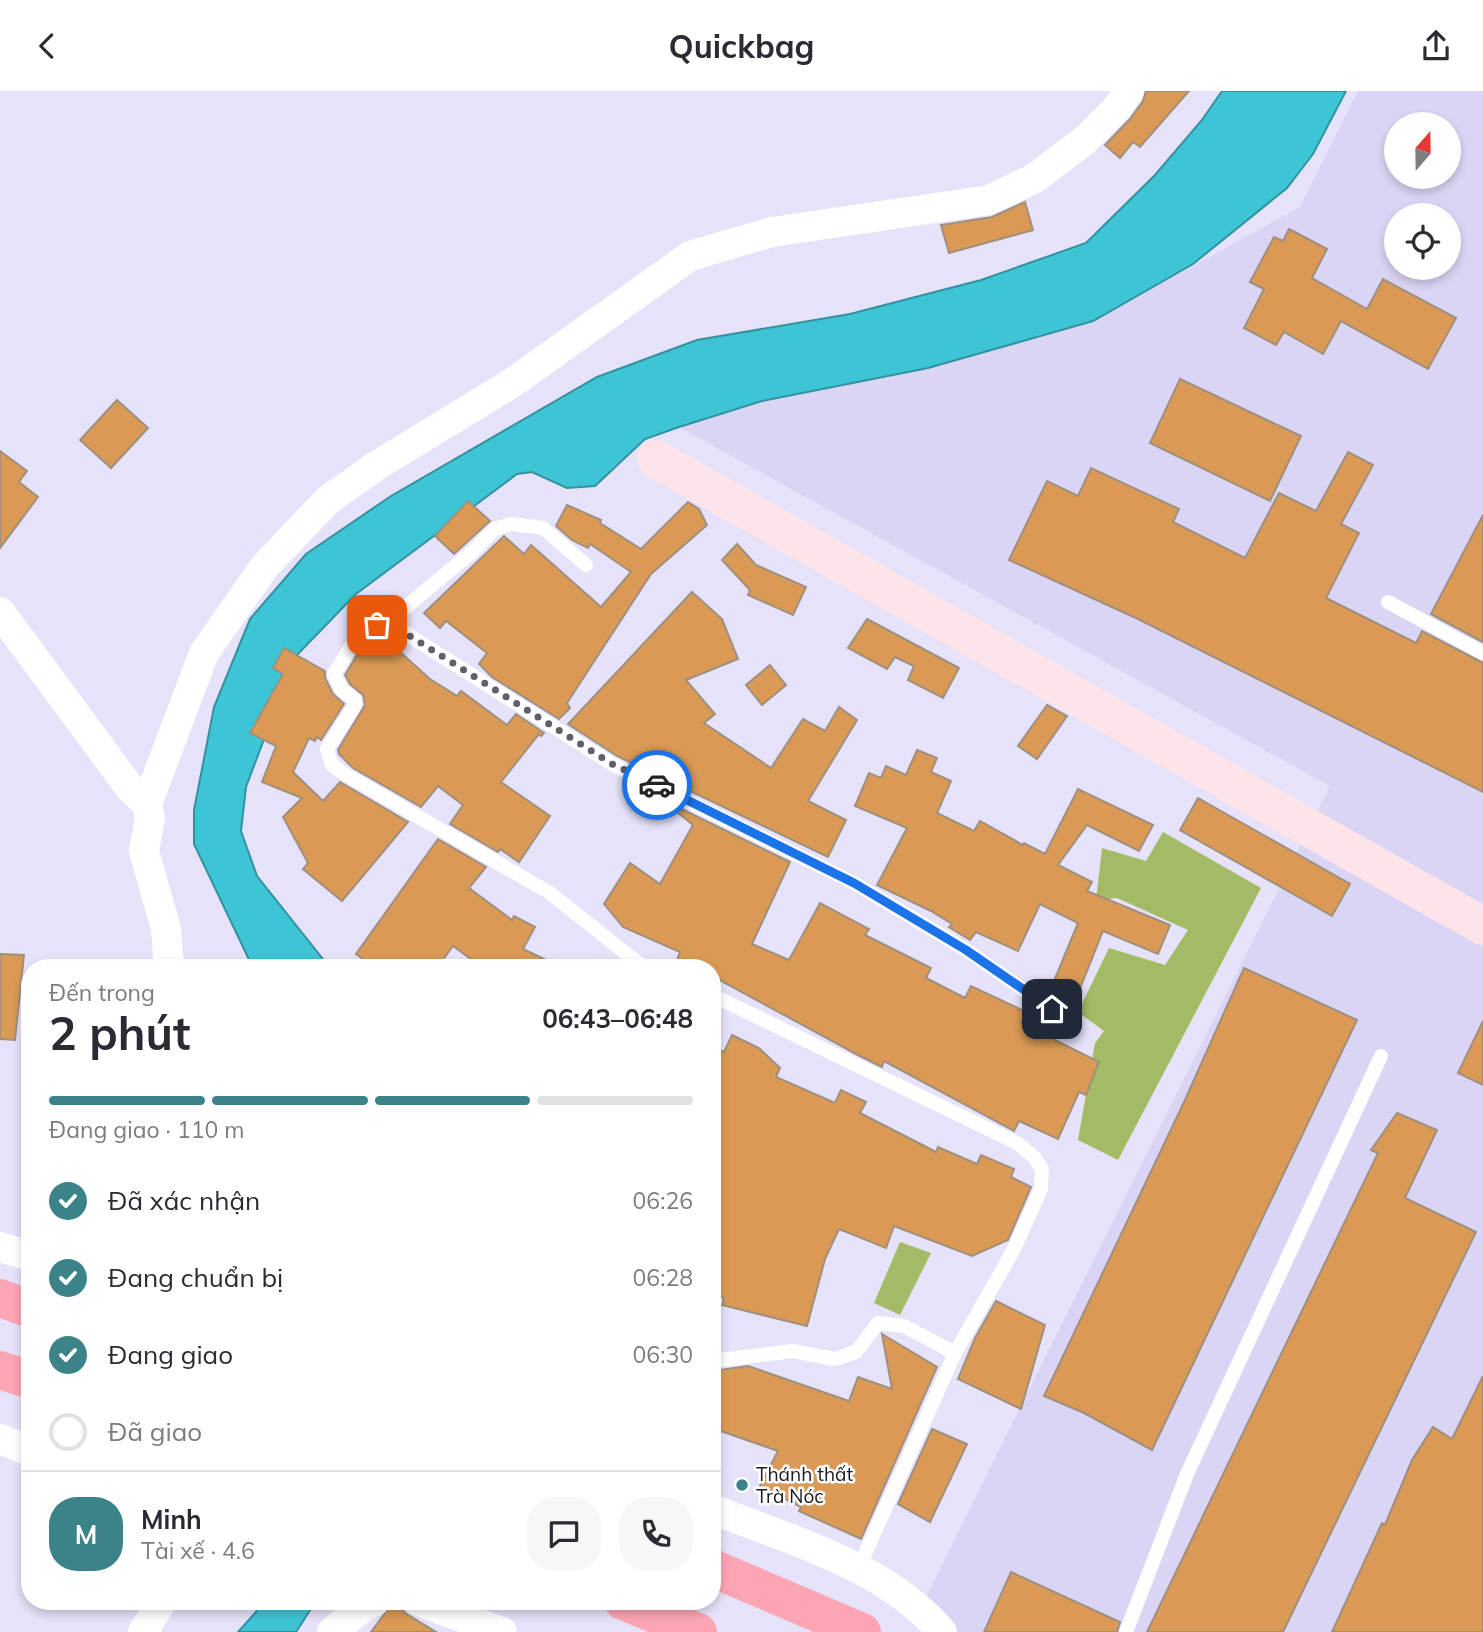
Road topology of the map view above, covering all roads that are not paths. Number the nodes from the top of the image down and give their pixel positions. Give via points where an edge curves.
1 (1129, 91) edge
2 (656, 459) dead end
3 (586, 565) dead end
4 (1388, 602) dead end
5 (0, 612) edge
6 (388, 622) junction
7 (1483, 653) edge
8 (149, 811) junction
9 (1483, 926) edge
10 (168, 959) edge
11 (631, 959) edge
12 (721, 999) edge
13 (1052, 1009) dead end
14 (1381, 1056) dead end
15 (0, 1247) edge
16 (21, 1254) edge
17 (0, 1298) edge
18 (21, 1306) edge
19 (955, 1353) junction
20 (721, 1360) edge
21 (0, 1370) edge
22 (21, 1377) edge
23 (0, 1439) edge
24 (21, 1447) edge
25 (721, 1513) edge
26 (859, 1567) junction
27 (721, 1573) edge
28 (156, 1610) edge
29 (359, 1610) edge
30 (442, 1610) edge
31 (645, 1610) edge
32 (143, 1632) edge
33 (332, 1632) edge
34 (502, 1632) edge
35 (698, 1632) edge
36 (862, 1632) edge
37 (942, 1632) edge
38 (1126, 1632) edge

1 - 8 street via 1085,140 1035,178 989,200 772,232 690,256 512,383 327,500 265,566 204,653
2 - 9 street
3 - 6 lane via 543,528 511,524 495,529
4 - 7 lane
5 - 8 street
6 - 11 lane via 366,630 334,669 336,682 355,705 327,749 332,765 550,893
6 - 13 lane via 612,764 854,883 966,950
8 - 10 street via 145,851 166,929
12 - 19 lane via 1017,1143 1042,1169 1041,1189 1013,1251
14 - 38 lane via 1187,1473
15 - 16 street
17 - 18 highway
19 - 20 lane via 904,1326 878,1323 856,1352 835,1359 793,1351
19 - 26 lane
21 - 22 highway
23 - 24 street
25 - 26 street
26 - 37 street via 910,1600
27 - 36 highway
28 - 32 street
29 - 33 street
30 - 34 street
31 - 35 highway

